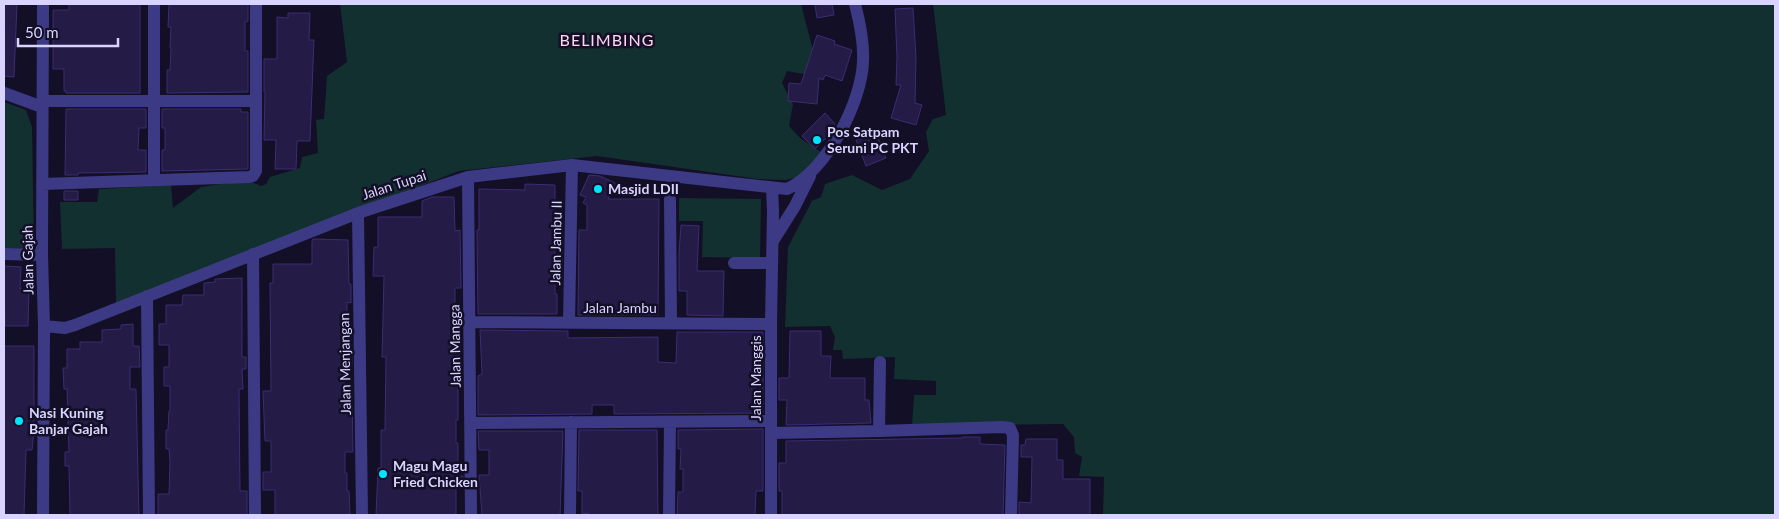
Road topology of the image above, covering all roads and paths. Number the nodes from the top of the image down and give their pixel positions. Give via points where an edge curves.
1 (43, 4) edge
2 (154, 4) edge
3 (256, 4) edge
4 (856, 4) edge
5 (4, 93) edge
6 (154, 100) junction
7 (256, 101) junction
8 (42, 104) junction
9 (572, 165) junction
10 (812, 172) junction
11 (468, 176) junction
12 (154, 180) junction
13 (42, 184) junction
14 (772, 188) junction
15 (670, 199) dead end
16 (358, 213) junction
17 (772, 242) junction
18 (4, 254) edge
19 (253, 254) junction
20 (42, 255) junction
21 (734, 263) dead end
22 (772, 264) junction
23 (147, 296) junction
24 (470, 322) junction
25 (569, 322) junction
26 (671, 323) junction
27 (771, 324) junction
28 (44, 326) junction
29 (880, 362) dead end
30 (570, 422) junction
31 (670, 422) junction
32 (471, 423) junction
33 (771, 427) junction
34 (879, 431) junction
35 (43, 515) edge
36 (149, 515) edge
37 (255, 515) edge
38 (362, 515) edge
39 (471, 515) edge
40 (570, 515) edge
41 (669, 515) edge
42 (771, 515) edge
43 (1011, 515) edge

1 - 8 street, Jalan Gajah
2 - 6 street
3 - 7 street
4 - 10 street via 863,62 859,88 851,111 830,149
5 - 8 street
6 - 7 street
6 - 8 street
6 - 12 street
7 - 12 street via 256,171 253,176
8 - 13 street, Jalan Gajah
9 - 11 street, Jalan Tupai
9 - 14 street, Jalan Tupai
9 - 25 street, Jalan Jambu II
10 - 14 street, Jalan Tupai via 799,184 787,189
10 - 17 street
11 - 16 street, Jalan Tupai
11 - 24 street, Jalan Mangga
12 - 13 street
13 - 20 street, Jalan Gajah
14 - 17 street, Jalan Manggis
15 - 26 street
16 - 19 street, Jalan Tupai
16 - 38 street, Jalan Menjangan
17 - 22 street, Jalan Manggis
18 - 20 street
19 - 23 street, Jalan Tupai
19 - 37 street
20 - 28 street, Jalan Gajah
21 - 22 street
22 - 27 street, Jalan Manggis
23 - 28 street, Jalan Tupai via 66,328
23 - 36 street
24 - 25 street, Jalan Jambu
24 - 32 street, Jalan Mangga
25 - 26 street, Jalan Jambu
26 - 27 street, Jalan Jambu
27 - 33 street, Jalan Manggis
28 - 35 street, Jalan Gajah
29 - 34 street
30 - 31 street
30 - 32 street
30 - 40 street
31 - 33 street
31 - 41 street
32 - 39 street, Jalan Mangga
33 - 34 street
33 - 42 street, Jalan Manggis
34 - 43 street via 1010,428 1013,435

